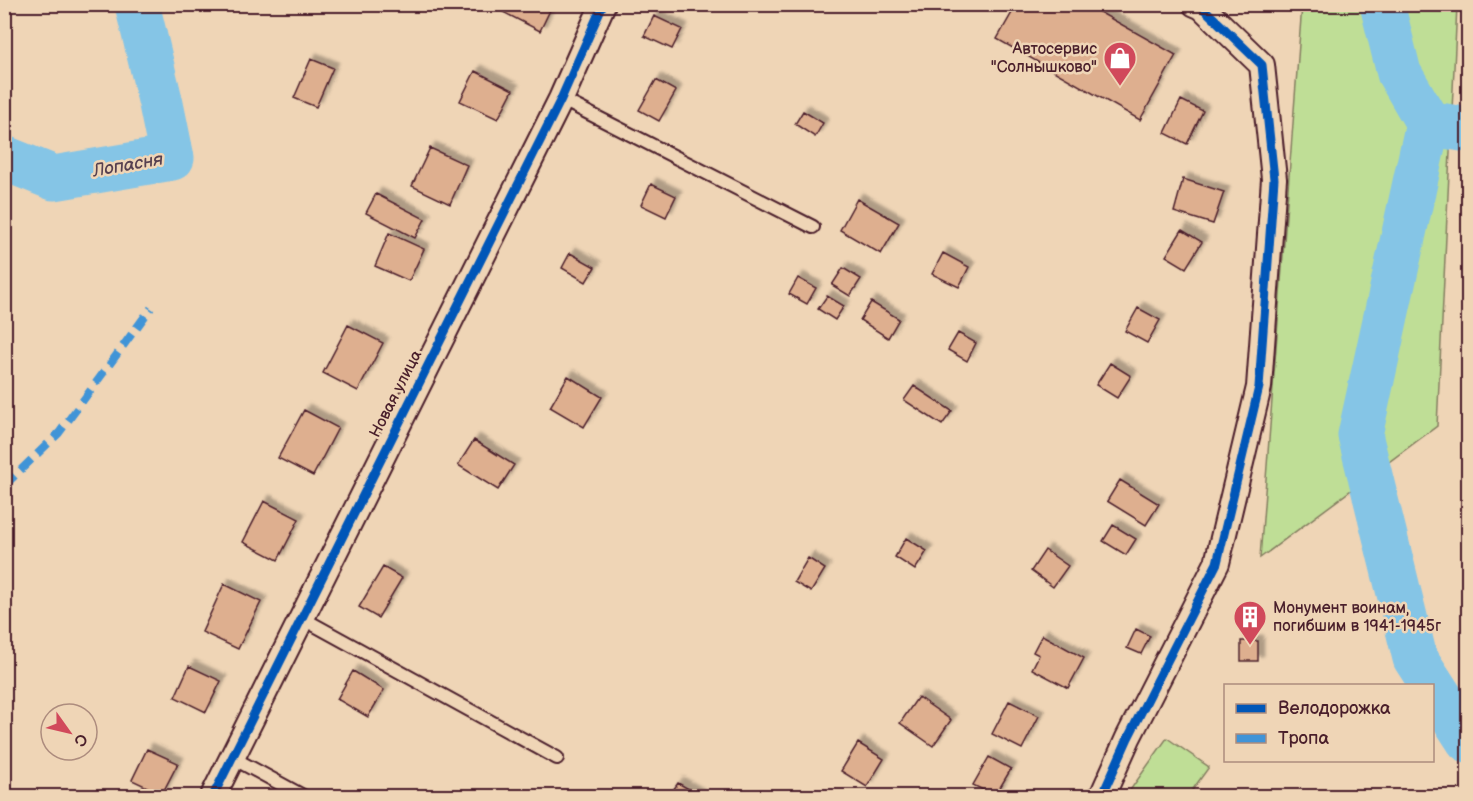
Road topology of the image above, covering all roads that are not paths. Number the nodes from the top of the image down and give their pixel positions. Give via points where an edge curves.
1 (603, 4) edge
2 (1195, 4) edge
3 (561, 99) junction
4 (813, 227) dead end
5 (300, 617) junction
6 (231, 757) junction
7 (557, 758) dead end
8 (213, 796) edge
9 (303, 796) edge
10 (1102, 796) edge

1 - 3 street, Новая улица
2 - 10 street via 1262,65 1274,178 1259,387 1218,563
3 - 4 lane
3 - 5 street, Новая улица
5 - 6 street, Новая улица
5 - 7 lane
6 - 8 street, Новая улица
6 - 9 lane

